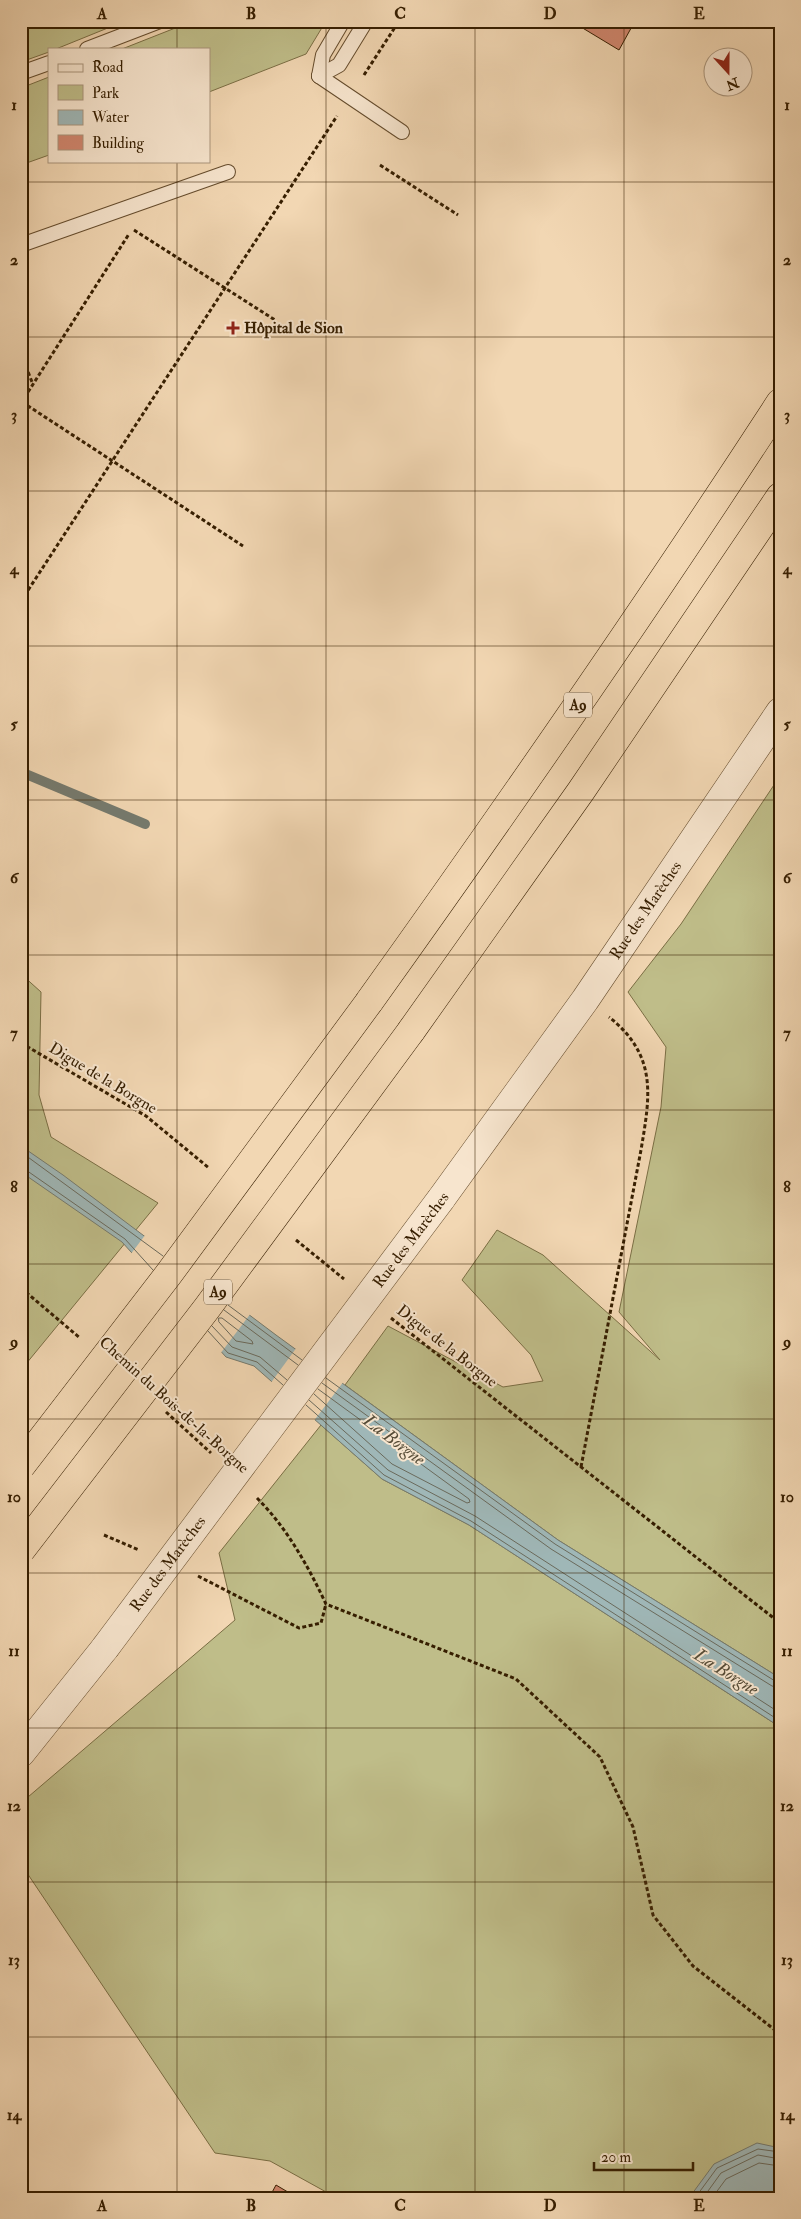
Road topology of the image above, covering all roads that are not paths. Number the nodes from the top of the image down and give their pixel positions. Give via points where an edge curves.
1 (160, 21) edge
2 (343, 21) edge
3 (366, 21) edge
4 (90, 48) edge
5 (48, 63) edge
6 (21, 73) edge
7 (319, 76) junction
8 (402, 132) dead end
9 (228, 172) dead end
10 (21, 245) edge
11 (780, 403) edge
12 (780, 497) edge
13 (780, 712) edge
14 (21, 1466) edge
15 (21, 1550) edge
16 (21, 1753) edge

1 - 4 lane
2 - 7 lane via 323,55
3 - 7 lane via 339,65
5 - 6 lane
7 - 8 lane
9 - 10 lane
11 - 14 highway, A9, bridge via 636,621 466,867 168,1276
12 - 15 highway, A9, bridge via 581,791 411,1031 206,1308
13 - 16 street, Rue des Marèches, bridge via 585,1000 441,1199 105,1648

